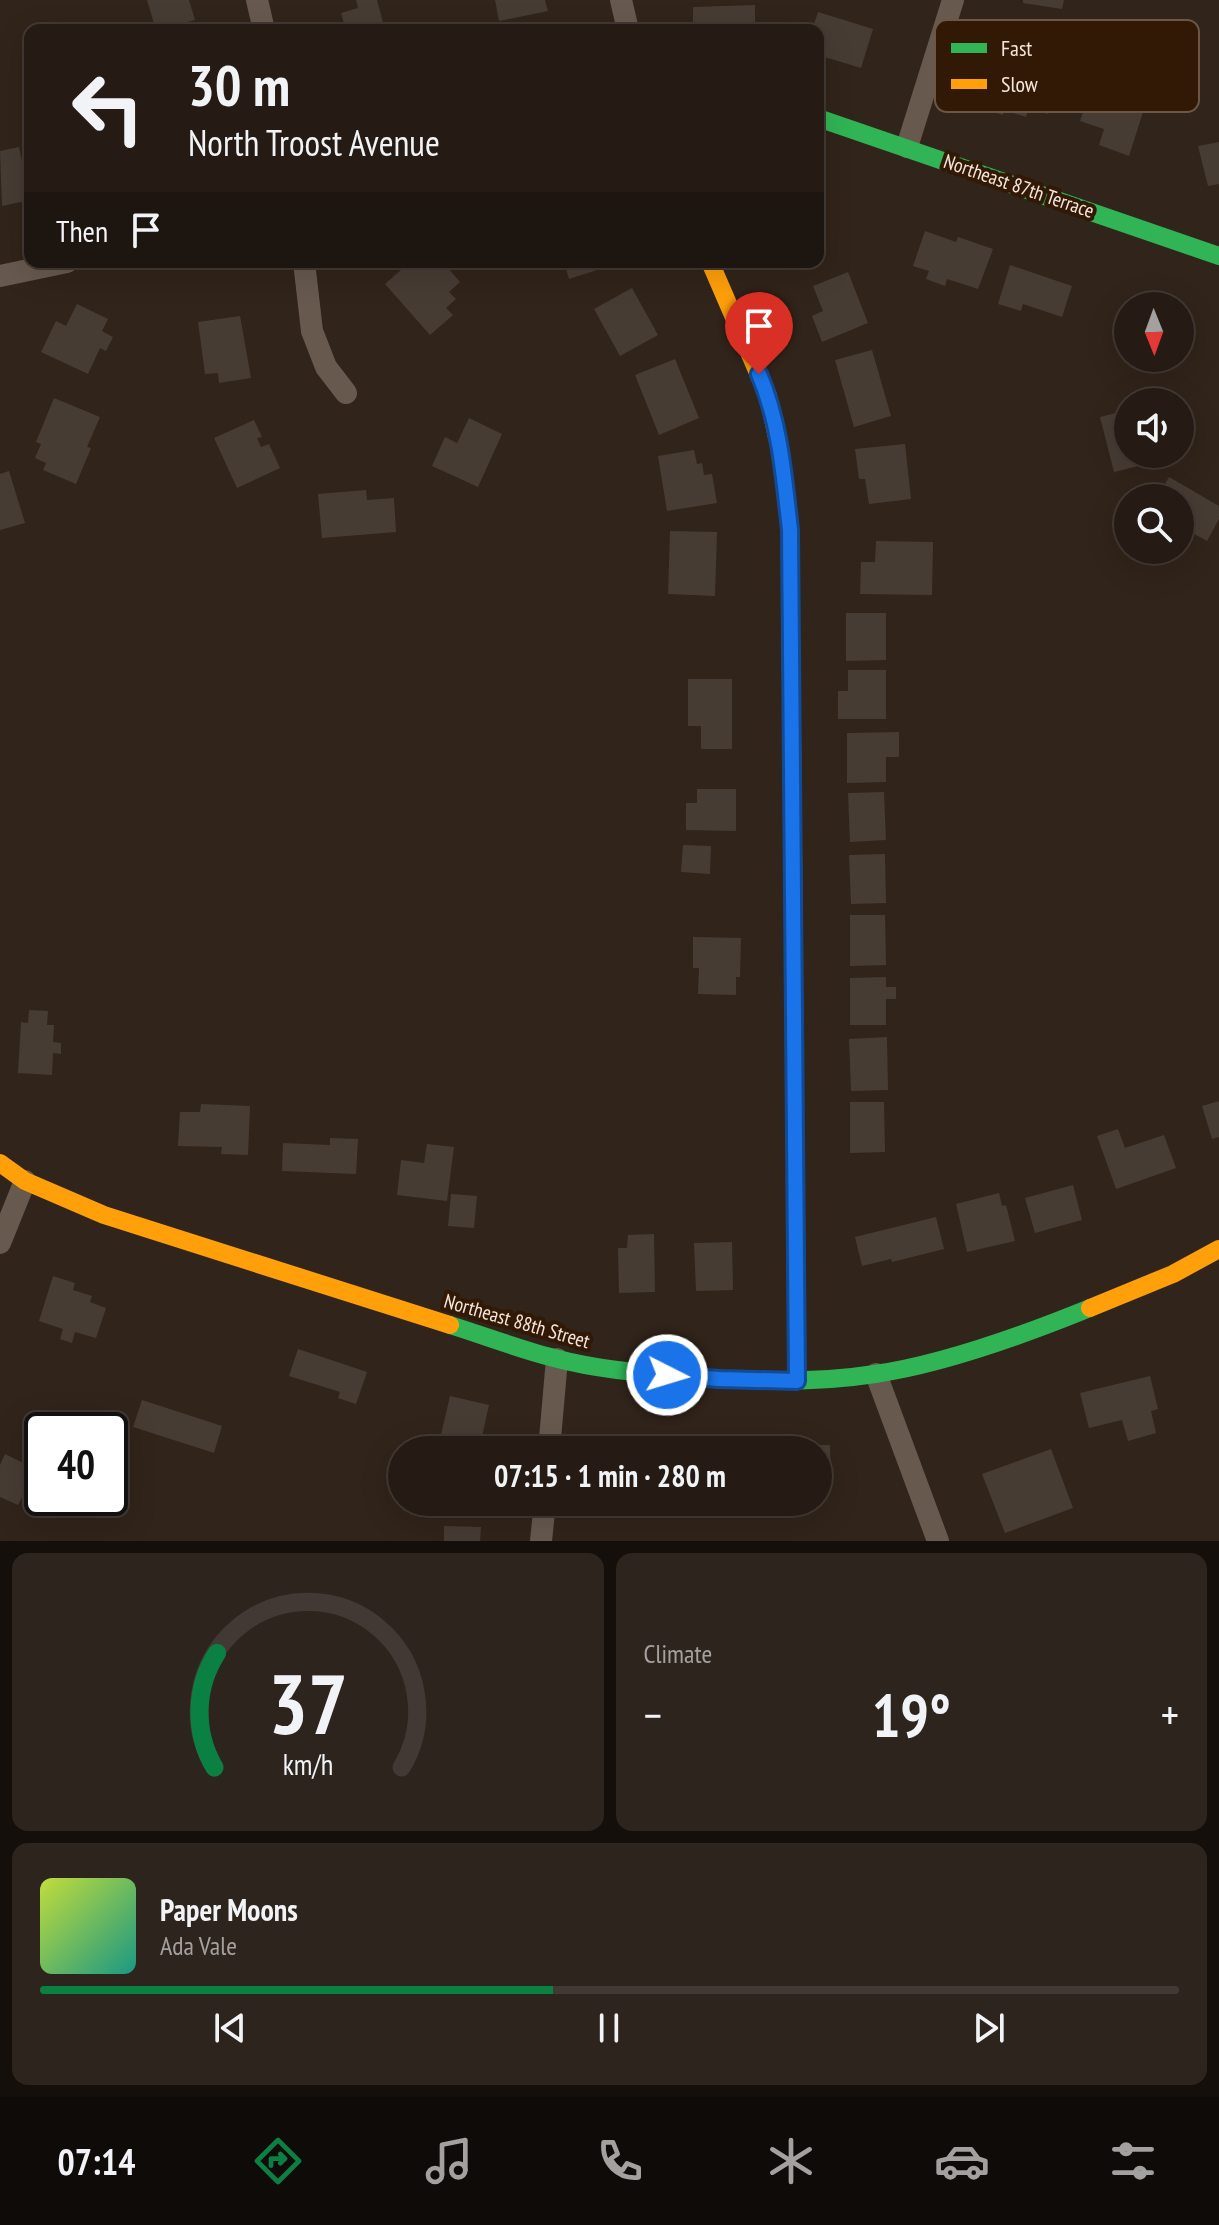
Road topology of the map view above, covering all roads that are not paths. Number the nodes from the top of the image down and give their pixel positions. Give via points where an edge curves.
1 (257, 0) edge
2 (621, 0) edge
3 (953, 0) edge
4 (947, 20) edge
5 (263, 24) edge
6 (627, 24) edge
7 (935, 58) edge
8 (824, 120) edge
9 (907, 147) junction
10 (1219, 256) edge
11 (38, 268) edge
12 (305, 268) edge
13 (713, 268) edge
14 (0, 276) edge
15 (346, 393) dead end
16 (0, 1163) edge
17 (25, 1181) junction
18 (0, 1243) edge
19 (1219, 1249) edge
20 (557, 1359) junction
21 (876, 1374) junction
22 (797, 1381) junction
23 (550, 1436) edge
24 (544, 1516) edge
25 (541, 1541) edge
26 (938, 1541) edge

1 - 5 street
2 - 6 street
3 - 4 street
7 - 9 street
8 - 9 street, Northeast 87th Terrace
9 - 10 street, Northeast 87th Terrace
11 - 14 street
12 - 15 street via 312,331 326,367
13 - 22 street via 768,396 790,530
16 - 17 street, Northeast 88th Street
17 - 18 street
17 - 20 street, Northeast 88th Street via 104,1215
19 - 21 street, Northeast 88th Street via 1173,1274 1058,1321
20 - 22 street, Northeast 88th Street via 642,1373
20 - 23 street
21 - 22 street, Northeast 88th Street
21 - 26 street
24 - 25 street

